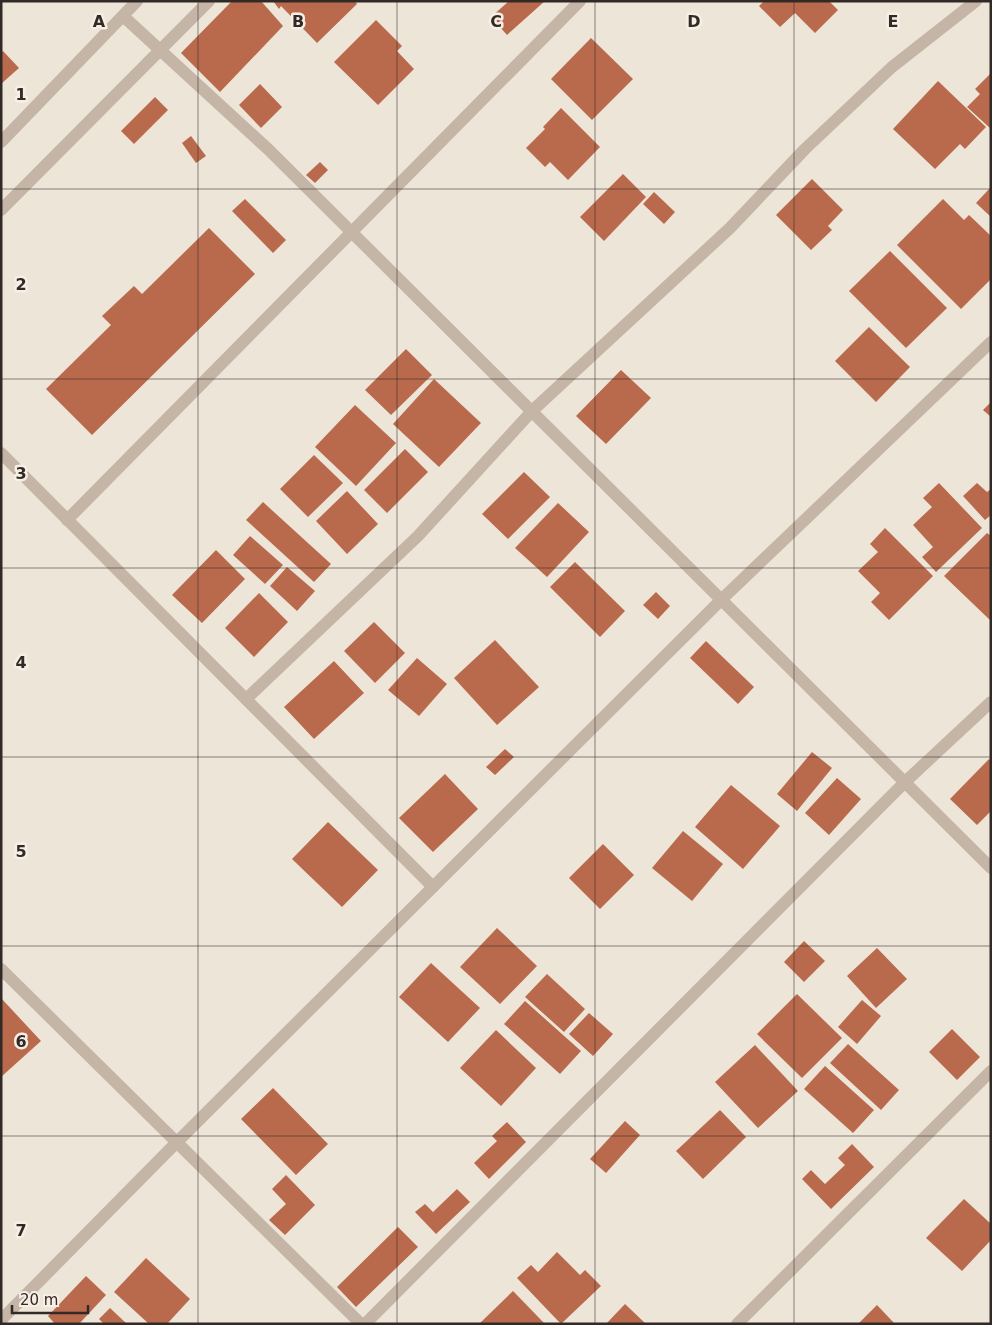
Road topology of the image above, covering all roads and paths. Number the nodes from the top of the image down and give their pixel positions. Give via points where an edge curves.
1 (137, 1) edge
2 (209, 1) edge
3 (580, 1) edge
4 (976, 1) edge
5 (123, 16) junction
6 (160, 50) junction
7 (1, 142) edge
8 (1, 210) edge
9 (352, 232) junction
10 (991, 342) edge
11 (532, 411) junction
12 (1, 453) edge
13 (67, 520) junction
14 (721, 600) junction
15 (246, 699) junction
16 (991, 702) edge
17 (905, 782) junction
18 (991, 868) edge
19 (433, 887) junction
20 (1, 969) edge
21 (991, 1071) edge
22 (177, 1142) junction
23 (1, 1320) edge
24 (363, 1324) edge
25 (738, 1324) edge

1 - 5 street
2 - 6 street
3 - 9 street
4 - 11 street via 892,67 730,228
5 - 6 street
5 - 7 street
6 - 8 street
6 - 9 street
9 - 11 street
9 - 13 street
10 - 14 street
11 - 14 street
11 - 15 street via 418,536
12 - 13 street
13 - 15 street
14 - 17 street
14 - 19 street
15 - 19 street
16 - 17 street
17 - 18 street
17 - 24 street
19 - 22 street
20 - 22 street
21 - 25 street
22 - 23 street
22 - 24 street

